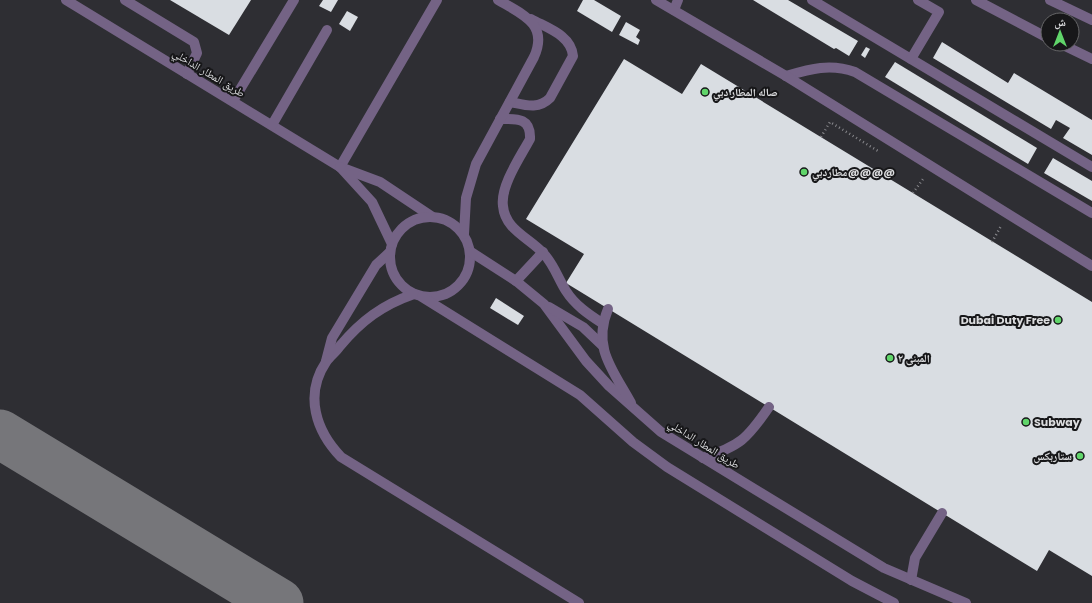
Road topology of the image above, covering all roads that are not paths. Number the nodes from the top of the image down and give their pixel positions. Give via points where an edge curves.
1 (66, 0) edge
2 (125, 0) edge
3 (294, 0) edge
4 (437, 0) edge
5 (498, 0) edge
6 (656, 0) edge
7 (678, 0) edge
8 (812, 0) edge
9 (918, 0) edge
10 (976, 0) edge
11 (1050, 0) edge
12 (674, 10) junction
13 (528, 18) junction
14 (1092, 20) edge
15 (327, 30) dead end
16 (1040, 34) edge
17 (1079, 52) edge
18 (1092, 58) edge
19 (911, 59) junction
20 (187, 74) junction
21 (786, 76) junction
22 (233, 101) junction
23 (510, 102) junction
24 (500, 119) junction
25 (272, 125) junction
26 (340, 166) junction
27 (1092, 167) edge
28 (1092, 213) edge
29 (431, 216) junction
30 (464, 234) junction
31 (391, 248) junction
32 (471, 252) junction
33 (543, 252) junction
34 (1092, 264) edge
35 (516, 281) junction
36 (418, 295) junction
37 (544, 304) junction
38 (608, 309) dead end
39 (602, 323) junction
40 (602, 345) junction
41 (326, 361) junction
42 (769, 407) dead end
43 (634, 410) junction
44 (703, 458) junction
45 (942, 513) dead end
46 (911, 580) junction
47 (579, 603) edge
48 (894, 603) edge
49 (966, 603) edge

1 - 20 street, طريق المطار الداخلي
2 - 20 street via 194,42 197,53
3 - 22 street
4 - 26 street
5 - 13 street
6 - 12 street
7 - 12 street
8 - 19 street
9 - 19 street via 939,12
10 - 16 street
11 - 14 street
12 - 21 street
13 - 23 street via 537,32 537,49
13 - 23 street via 568,41 573,56 546,102 535,106
15 - 25 street
17 - 18 street
19 - 27 street
20 - 22 street, طريق المطار الداخلي
21 - 28 street via 827,66 855,72
21 - 34 street
22 - 25 street, طريق المطار الداخلي
23 - 24 street
24 - 30 street via 470,180 465,204
24 - 33 street via 523,121 531,132 530,139 507,183 503,206 506,218 513,227
25 - 26 street, طريق المطار الداخلي
26 - 29 street, طريق المطار الداخلي via 380,182
26 - 31 street, طريق المطار الداخلي via 372,202
29 - 30 street, طريق المطار الداخلي via 450,222
29 - 31 street via 423,217 400,229
30 - 32 street, طريق المطار الداخلي
31 - 36 street, طريق المطار الداخلي via 390,262 395,277 405,289
31 - 41 street via 376,264 332,338
32 - 35 street, طريق المطار الداخلي
32 - 36 street via 468,271 458,287 441,296
33 - 35 street
33 - 39 street via 575,302
35 - 37 street, طريق المطار الداخلي
36 - 41 street via 397,300 368,317
36 - 48 street, طريق المطار الداخلي via 580,395 632,442 667,467 852,581
37 - 40 street via 582,327
37 - 43 street, طريق المطار الداخلي via 586,361
38 - 39 street
39 - 40 street
40 - 43 street
41 - 47 street via 318,377 315,412 328,444 341,457
42 - 44 street via 744,440
43 - 44 street, طريق المطار الداخلي via 661,432
44 - 46 street, طريق المطار الداخلي via 884,568
45 - 46 street via 915,558
46 - 49 street, طريق المطار الداخلي

